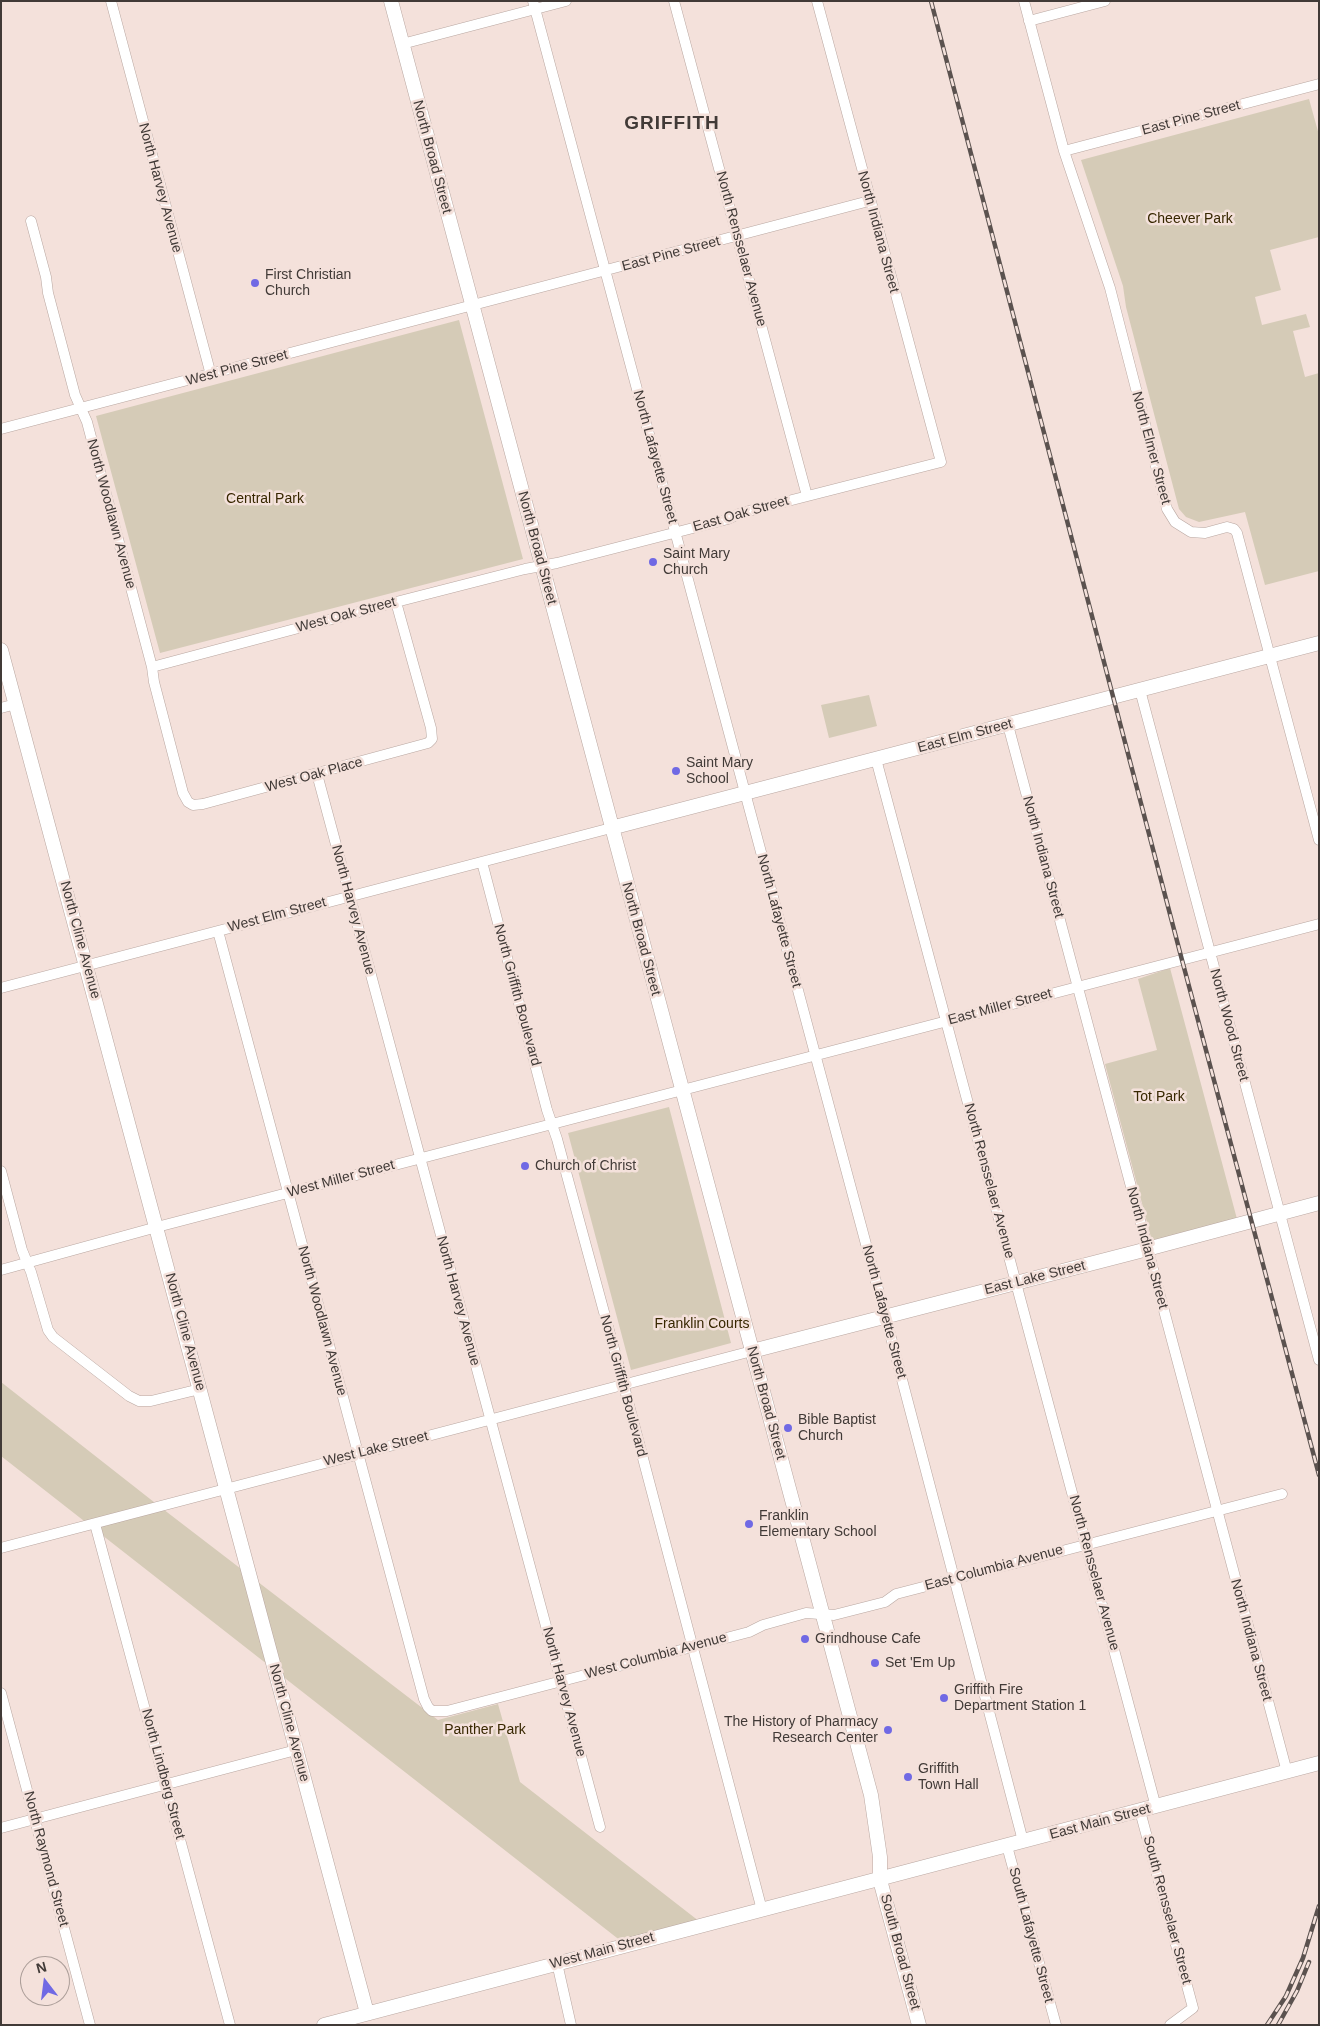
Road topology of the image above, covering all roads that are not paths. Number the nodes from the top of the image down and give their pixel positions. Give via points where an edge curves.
1 (111, 1) edge
2 (391, 1) edge
3 (566, 1) edge
4 (674, 1) edge
5 (817, 1) edge
6 (1024, 1) edge
7 (1105, 1) edge
8 (534, 5) edge
9 (1029, 21) junction
10 (402, 44) junction
11 (1319, 84) edge
12 (1064, 151) junction
13 (870, 201) junction
14 (31, 221) dead end
15 (738, 236) junction
16 (606, 271) junction
17 (472, 306) junction
18 (211, 375) junction
19 (81, 408) junction
20 (1, 429) edge
21 (941, 462) joint
22 (807, 496) junction
23 (675, 532) junction
24 (541, 566) junction
25 (396, 602) junction
26 (1319, 643) edge
27 (1, 650) edge
28 (1270, 656) junction
29 (152, 667) junction
30 (1140, 690) junction
31 (16, 704) junction
32 (1, 708) edge
33 (1008, 725) junction
34 (876, 759) junction
35 (317, 774) junction
36 (745, 793) junction
37 (193, 805) joint
38 (611, 828) junction
39 (1319, 840) edge
40 (482, 862) junction
41 (349, 896) junction
42 (1319, 924) edge
43 (218, 931) junction
44 (1210, 952) junction
45 (86, 966) junction
46 (1078, 987) junction
47 (1, 988) edge
48 (946, 1021) junction
49 (815, 1055) junction
50 (682, 1090) junction
51 (552, 1124) junction
52 (420, 1158) junction
53 (1, 1171) edge
54 (288, 1192) junction
55 (1319, 1203) edge
56 (1280, 1214) junction
57 (156, 1227) junction
58 (1148, 1249) junction
59 (28, 1263) junction
60 (1, 1270) edge
61 (1016, 1283) junction
62 (885, 1318) junction
63 (752, 1351) junction
64 (1319, 1360) edge
65 (623, 1385) junction
66 (200, 1389) junction
67 (490, 1420) junction
68 (358, 1454) junction
69 (226, 1488) junction
70 (1282, 1494) dead end
71 (1217, 1510) junction
72 (95, 1524) junction
73 (1086, 1544) junction
74 (1, 1548) edge
75 (955, 1578) junction
76 (823, 1614) junction
77 (692, 1647) junction
78 (561, 1681) junction
79 (1, 1693) edge
80 (431, 1710) joint
81 (296, 1750) junction
82 (1319, 1764) edge
83 (1287, 1772) junction
84 (166, 1785) junction
85 (1156, 1807) junction
86 (1140, 1811) junction
87 (35, 1819) junction
88 (600, 1827) dead end
89 (1, 1828) edge
90 (1024, 1841) junction
91 (1007, 1846) junction
92 (880, 1880) junction
93 (762, 1910) junction
94 (556, 1963) junction
95 (367, 2013) junction
96 (346, 2022) edge
97 (90, 2025) edge
98 (230, 2025) edge
99 (324, 2025) edge
100 (571, 2025) edge
101 (919, 2025) edge
102 (1056, 2025) edge
103 (1170, 2025) edge

1 - 18 street, North Harvey Avenue
2 - 10 street, North Broad Street
3 - 8 street
4 - 15 street, North Rensselaer Avenue
5 - 13 street, North Indiana Street
6 - 9 street, North Elmer Street
7 - 9 street
8 - 10 street
8 - 16 street, North Lafayette Street
9 - 12 street, North Elmer Street
10 - 17 street, North Broad Street
11 - 12 street, East Pine Street
12 - 28 street, North Elmer Street via 1110,288 1169,514 1178,525 1191,532 1205,533 1227,527 1237,533
13 - 15 street, East Pine Street
13 - 21 street, North Indiana Street
14 - 19 street, North Woodlawn Avenue
15 - 16 street, East Pine Street
15 - 22 street, North Rensselaer Avenue
16 - 17 street, East Pine Street
16 - 23 street, North Lafayette Street
17 - 18 street, West Pine Street
17 - 24 street, North Broad Street
18 - 19 street, West Pine Street
19 - 20 street, West Pine Street
19 - 29 street, North Woodlawn Avenue
21 - 22 street, East Oak Street
22 - 23 street, East Oak Street
23 - 24 street, East Oak Street
23 - 36 street, North Lafayette Street
24 - 25 street, West Oak Street
24 - 38 street, North Broad Street
25 - 29 street, West Oak Street
25 - 35 street, West Oak Place via 432,739 421,746
26 - 28 street, East Elm Street
27 - 31 street, North Cline Avenue
28 - 30 street, East Elm Street
28 - 39 street, North Elmer Street
29 - 37 street, North Woodlawn Avenue via 183,793
30 - 33 street, East Elm Street
30 - 44 street, North Wood Street
31 - 32 street
31 - 45 street, North Cline Avenue
33 - 34 street, East Elm Street
33 - 46 street, North Indiana Street
34 - 36 street, East Elm Street
34 - 48 street, North Rensselaer Avenue
35 - 37 street, West Oak Place
35 - 41 street, North Harvey Avenue
36 - 38 street, East Elm Street
36 - 49 street, North Lafayette Street
38 - 40 street, West Elm Street
38 - 50 street, North Broad Street
40 - 41 street, West Elm Street
40 - 51 street, North Griffith Boulevard
41 - 43 street, West Elm Street
41 - 52 street, North Harvey Avenue
42 - 44 street, East Miller Street
43 - 45 street, West Elm Street
43 - 54 street, North Woodlawn Avenue
44 - 46 street, East Miller Street
44 - 56 street, North Wood Street
45 - 47 street, West Elm Street
45 - 57 street, North Cline Avenue
46 - 48 street, East Miller Street
46 - 58 street, North Indiana Street
48 - 49 street, East Miller Street
48 - 61 street, North Rensselaer Avenue
49 - 50 street, East Miller Street
49 - 62 street, North Lafayette Street
50 - 51 street, West Miller Street
50 - 63 street, North Broad Street
51 - 52 street, West Miller Street
51 - 65 street, North Griffith Boulevard
52 - 54 street, West Miller Street
52 - 67 street, North Harvey Avenue
53 - 59 street
54 - 57 street, West Miller Street
54 - 68 street, North Woodlawn Avenue
55 - 56 street, East Lake Street
56 - 58 street, East Lake Street
56 - 64 street, North Wood Street
57 - 59 street, West Miller Street
57 - 66 street, North Cline Avenue
58 - 61 street, East Lake Street
58 - 71 street, North Indiana Street
59 - 60 street, West Miller Street
59 - 66 street via 50,1334 129,1396 139,1402 147,1402
61 - 62 street, East Lake Street
61 - 73 street, North Rensselaer Avenue
62 - 63 street, East Lake Street
62 - 75 street, North Lafayette Street
63 - 65 street, West Lake Street
63 - 76 street, North Broad Street
65 - 67 street, West Lake Street
65 - 77 street, North Griffith Boulevard
66 - 69 street, North Cline Avenue
67 - 68 street, West Lake Street
67 - 78 street, North Harvey Avenue
68 - 69 street, West Lake Street
68 - 80 street, North Woodlawn Avenue via 424,1698
69 - 72 street, West Lake Street
69 - 81 street, North Cline Avenue
70 - 71 street, East Columbia Avenue
71 - 73 street, East Columbia Avenue
71 - 83 street, North Indiana Street
72 - 74 street, West Lake Street
72 - 84 street, North Lindberg Street
73 - 75 street, East Columbia Avenue
73 - 85 street, North Rensselaer Avenue
75 - 76 street, East Columbia Avenue via 896,1594 885,1602 834,1615
75 - 90 street, North Lafayette Street
76 - 77 street, West Columbia Avenue via 806,1613
76 - 92 street, North Broad Street via 871,1795
77 - 78 street, West Columbia Avenue
77 - 93 street, North Griffith Boulevard
78 - 80 street, West Columbia Avenue via 448,1711
78 - 88 street, North Harvey Avenue
79 - 87 street, North Raymond Street
81 - 84 street
81 - 95 street, North Cline Avenue
82 - 83 street, East Main Street
83 - 85 street, East Main Street
84 - 87 street
84 - 98 street, North Lindberg Street
85 - 86 street, East Main Street
86 - 90 street, East Main Street
86 - 103 street, South Rensselaer Street via 1193,2008
87 - 89 street
87 - 97 street, North Raymond Street
90 - 91 street, East Main Street
91 - 92 street, East Main Street
91 - 102 street, South Lafayette Street
92 - 93 street, West Main Street
92 - 101 street, South Broad Street
93 - 94 street, West Main Street
94 - 95 street, West Main Street
94 - 100 street
95 - 96 street, West Main Street
96 - 99 street, West Main Street

